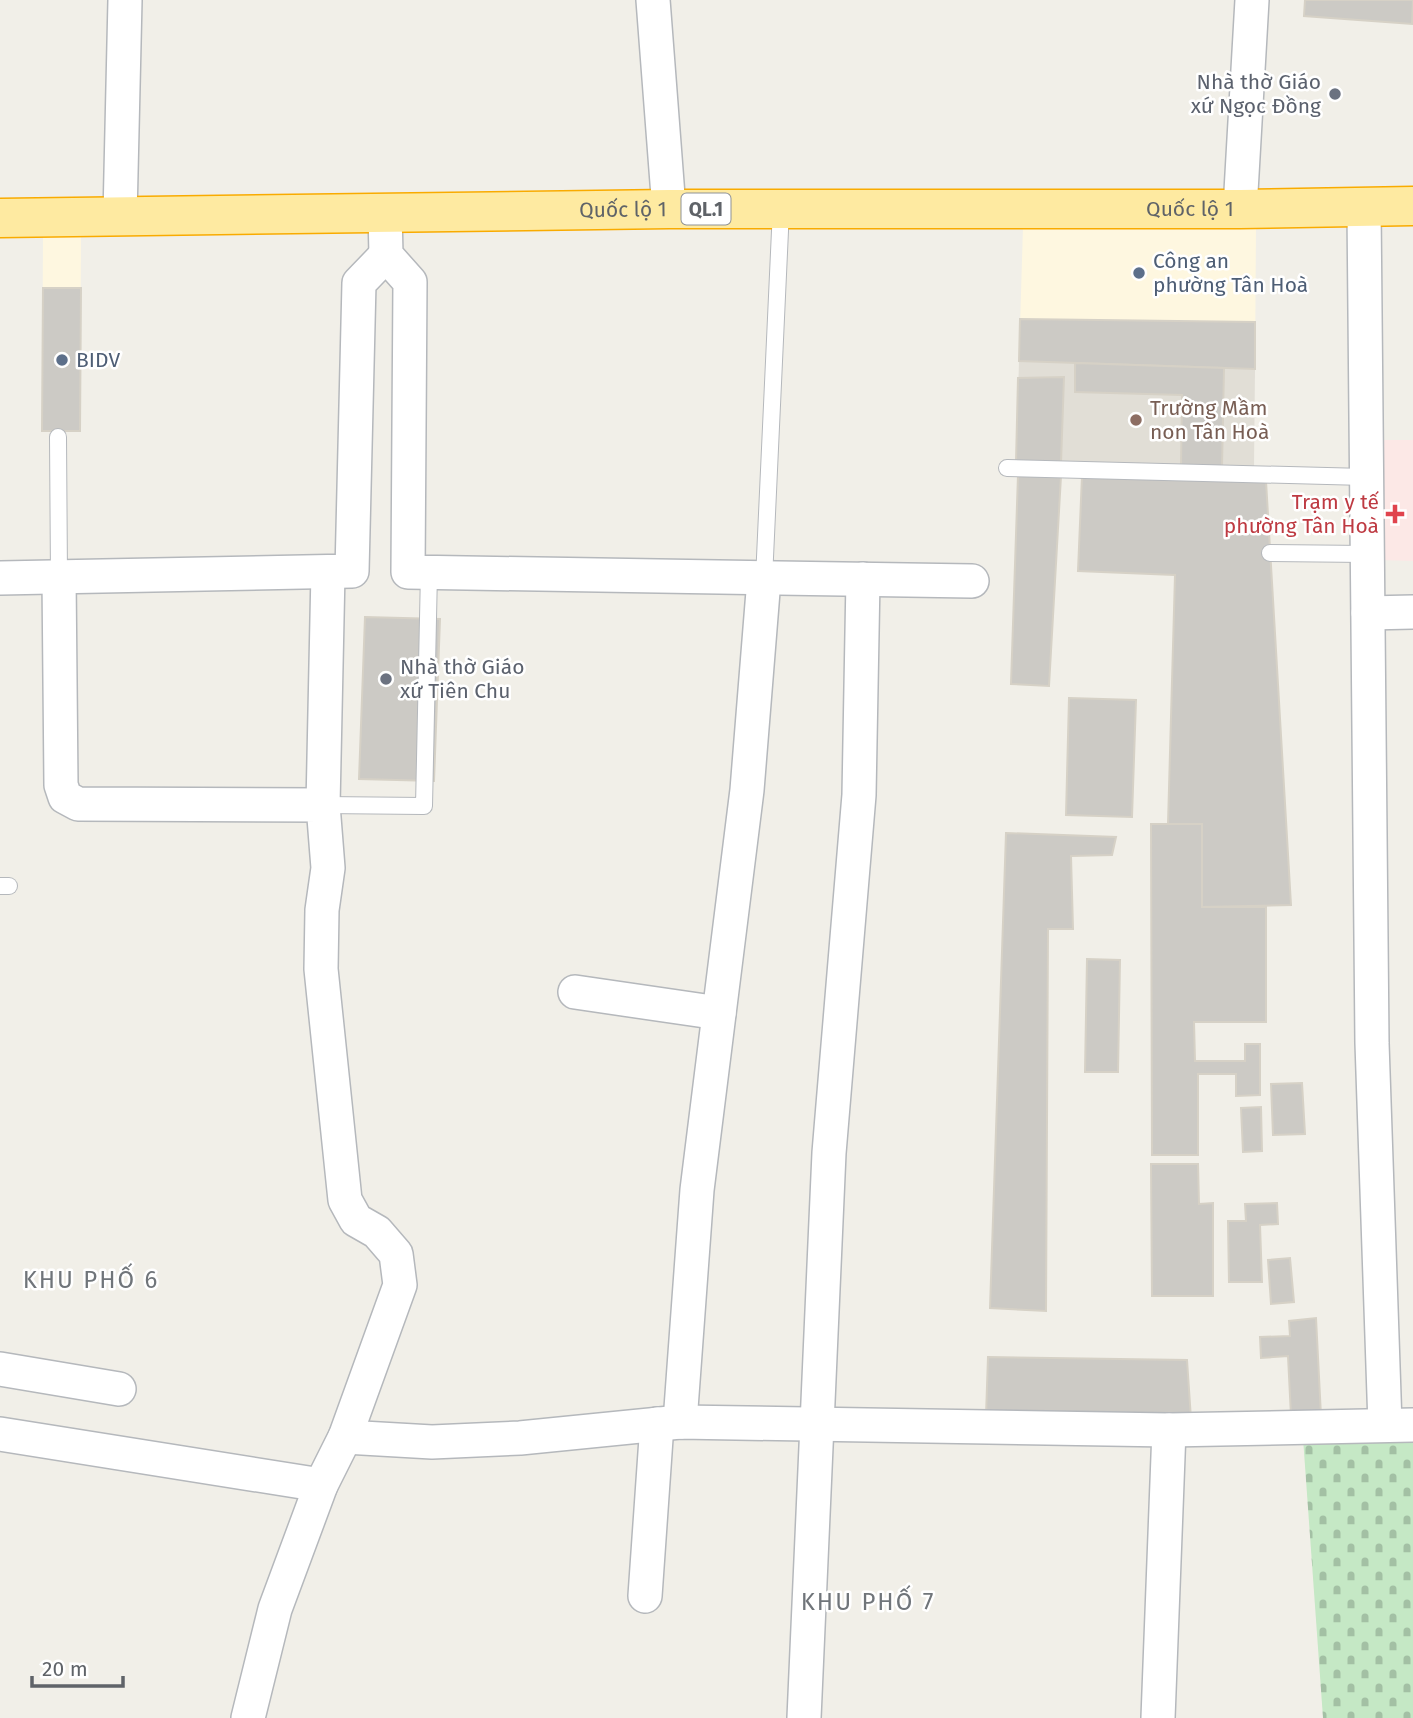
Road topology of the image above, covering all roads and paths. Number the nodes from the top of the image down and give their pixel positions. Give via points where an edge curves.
1 (125, 0) edge
2 (653, 0) edge
3 (1252, 0) edge
4 (1413, 206) edge
5 (1364, 208) junction
6 (669, 209) junction
7 (781, 209) junction
8 (1240, 209) junction
9 (385, 213) junction
10 (120, 216) junction
11 (0, 218) edge
12 (386, 256) junction
13 (58, 437) dead end
14 (1006, 468) dead end
15 (1365, 477) junction
16 (1270, 553) dead end
17 (1366, 554) junction
18 (328, 572) junction
19 (429, 572) junction
20 (59, 577) junction
21 (0, 579) edge
22 (764, 579) junction
23 (863, 579) junction
24 (972, 581) dead end
25 (1413, 612) edge
26 (1368, 613) junction
27 (323, 805) junction
28 (575, 992) dead end
29 (719, 1013) junction
30 (0, 1369) edge
31 (119, 1388) dead end
32 (668, 1423) junction
33 (819, 1424) junction
34 (1399, 1425) edge
35 (1169, 1430) junction
36 (0, 1434) edge
37 (345, 1437) junction
38 (321, 1485) junction
39 (645, 1596) dead end
40 (248, 1718) edge
41 (804, 1718) edge
42 (1158, 1718) edge

1 - 10 street
2 - 6 street
3 - 8 street
4 - 5 highway, Quốc lộ 1 / QL.1
5 - 8 highway, Quốc lộ 1 / QL.1
5 - 15 street
6 - 7 highway, Quốc lộ 1 / QL.1
6 - 9 highway, Quốc lộ 1 / QL.1
7 - 8 highway, Quốc lộ 1 / QL.1
7 - 22 lane
9 - 10 highway, Quốc lộ 1 / QL.1
9 - 12 street
10 - 11 highway, Quốc lộ 1 / QL.1
12 - 18 street via 359,283 352,571
12 - 19 street via 410,282 408,572
13 - 20 lane
14 - 15 lane
15 - 17 street
16 - 17 lane
17 - 26 street
18 - 20 street
18 - 27 street
19 - 22 street
19 - 27 lane via 424,806
20 - 21 street
20 - 27 street via 61,785 65,797 78,804
22 - 23 street
22 - 29 street via 747,790
23 - 24 street
23 - 33 street via 859,795 829,1153
25 - 26 street
26 - 34 street via 1372,1043
27 - 37 street via 328,868 321,969 345,1200 356,1220 377,1232 396,1254 400,1285
28 - 29 street
29 - 32 street
30 - 31 street
32 - 33 street
32 - 37 street via 457,1441
32 - 39 street
33 - 35 street
33 - 41 street
34 - 35 street
35 - 42 street
36 - 38 street
37 - 38 street
38 - 40 street via 275,1609

